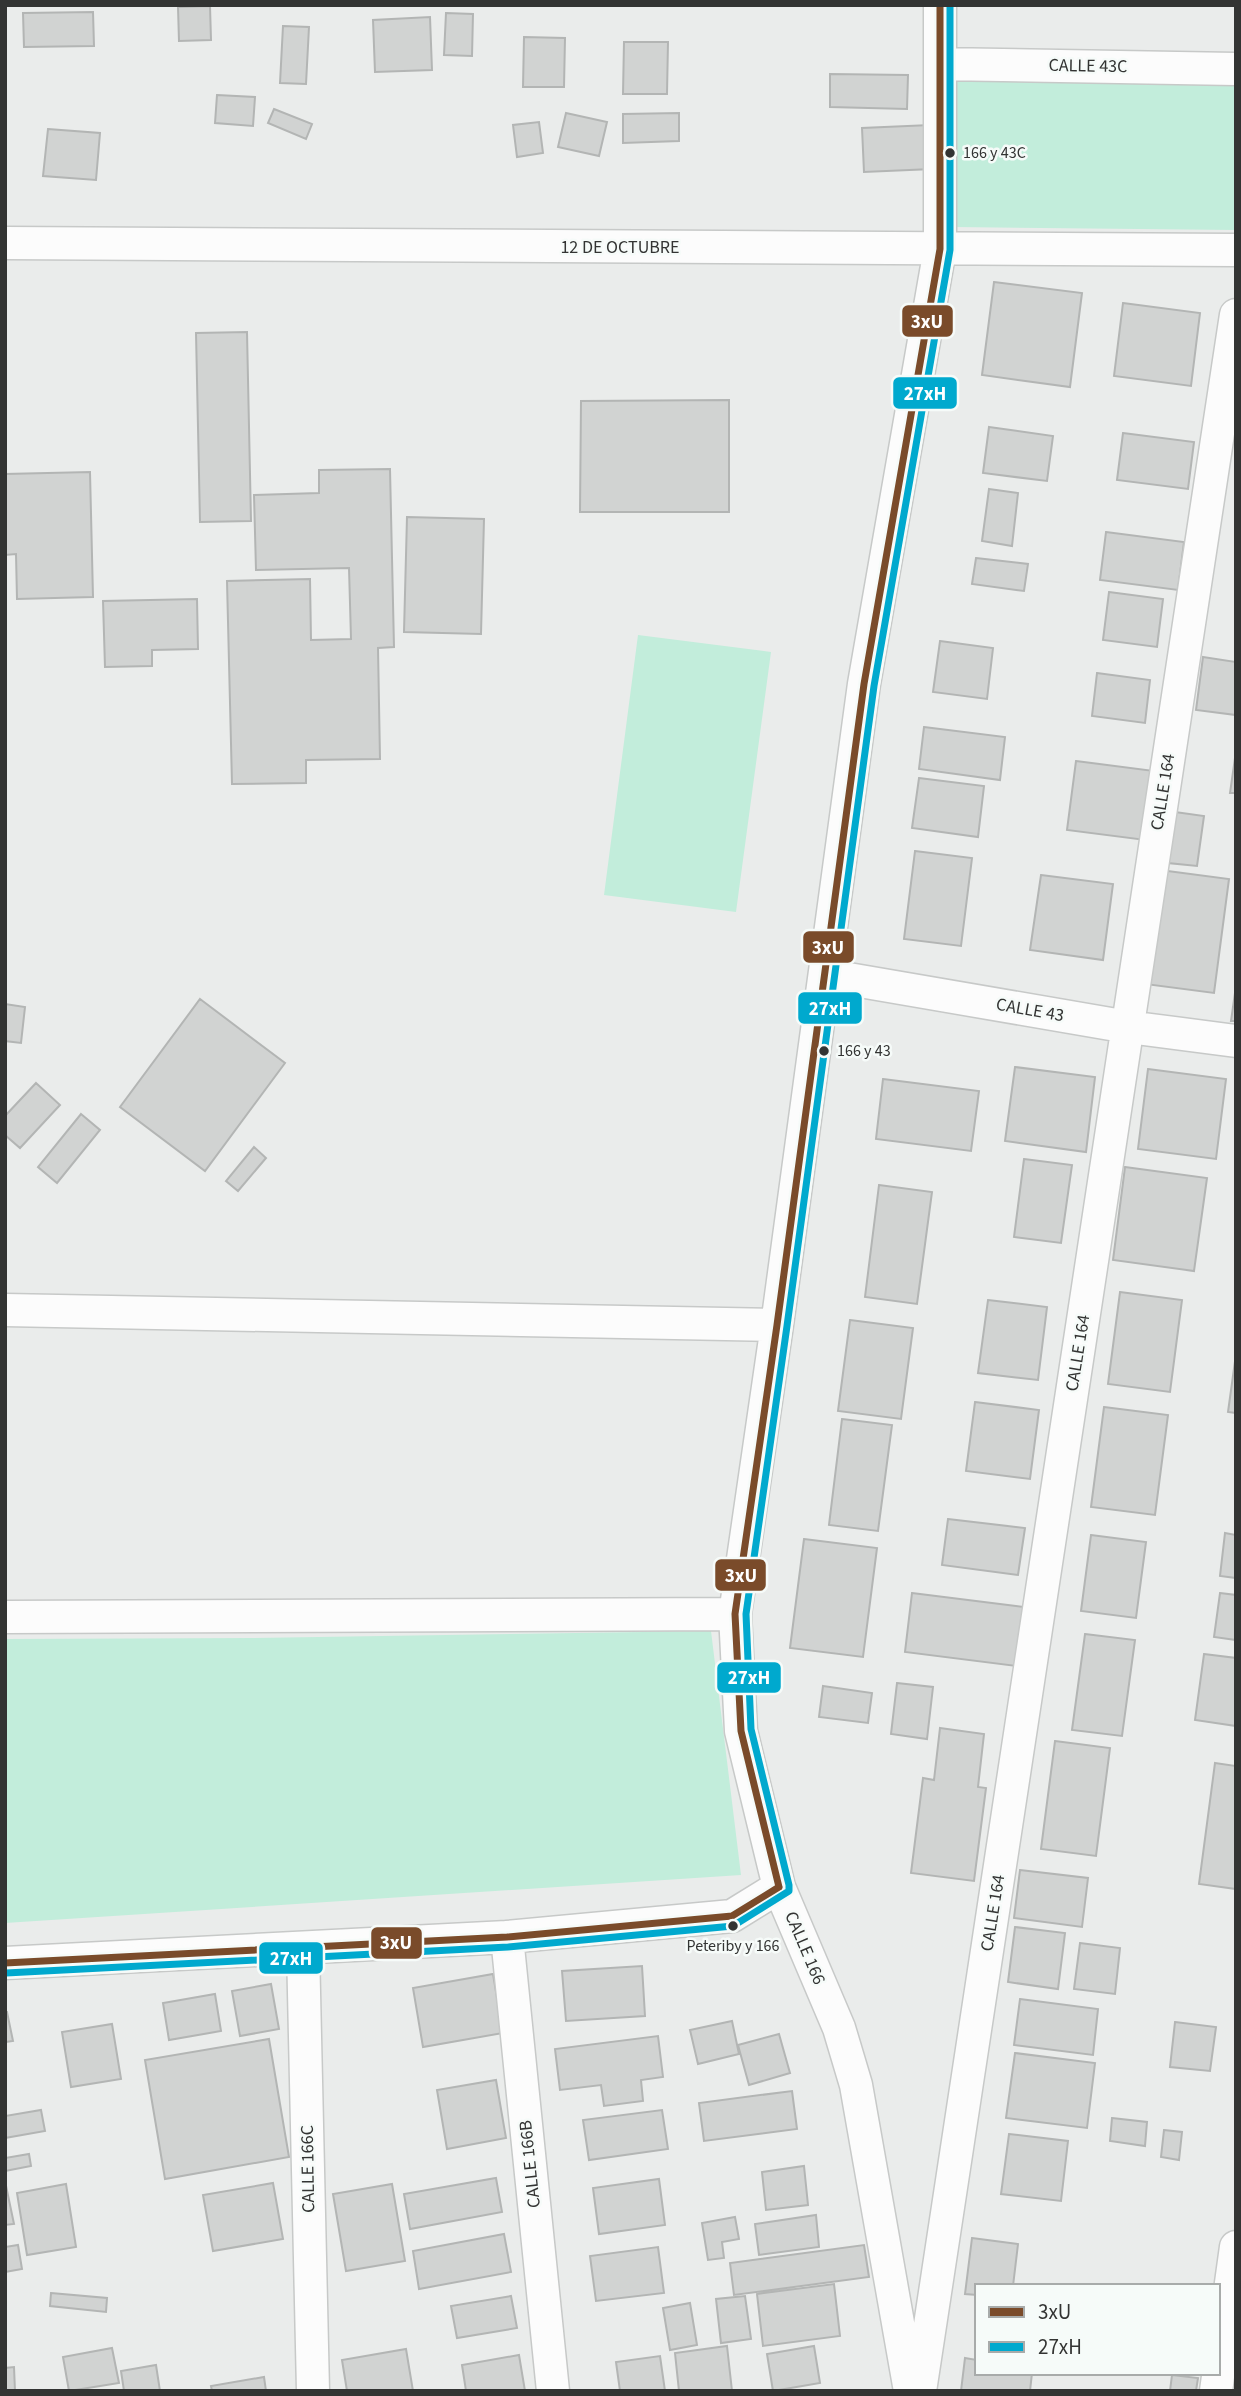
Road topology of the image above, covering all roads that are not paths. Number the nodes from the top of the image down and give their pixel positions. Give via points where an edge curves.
1 (940, 5) edge
2 (940, 64) junction
3 (1236, 69) edge
4 (5, 243) edge
5 (940, 249) junction
6 (1236, 250) edge
7 (1236, 315) edge
8 (825, 975) junction
9 (1128, 1027) junction
10 (1236, 1041) edge
11 (5, 1310) edge
12 (777, 1325) junction
13 (735, 1614) junction
14 (5, 1617) edge
15 (779, 1887) junction
16 (507, 1937) junction
17 (303, 1948) junction
18 (5, 1963) edge
19 (1236, 2247) edge
20 (1220, 2362) edge
21 (313, 2391) edge
22 (553, 2391) edge
23 (910, 2391) edge
24 (920, 2391) edge

1 - 2 street, CALLE 166
2 - 3 street, CALLE 43C
2 - 5 street, CALLE 166
4 - 5 street, 12 DE OCTUBRE
5 - 6 street, 12 DE OCTUBRE
5 - 8 street, CALLE 166 via 864,684
7 - 9 street, CALLE 164
8 - 9 street, CALLE 43
8 - 12 street, CALLE 166
9 - 10 street, CALLE 43
9 - 24 street, CALLE 164
11 - 12 street
12 - 13 street, CALLE 166
13 - 14 street
13 - 15 street, CALLE 166 via 741,1731
15 - 16 street via 732,1916
15 - 23 street, CALLE 166 via 839,2028 856,2085
16 - 17 street
16 - 22 street, CALLE 166B
17 - 18 street
17 - 21 street, CALLE 166C
19 - 20 street

